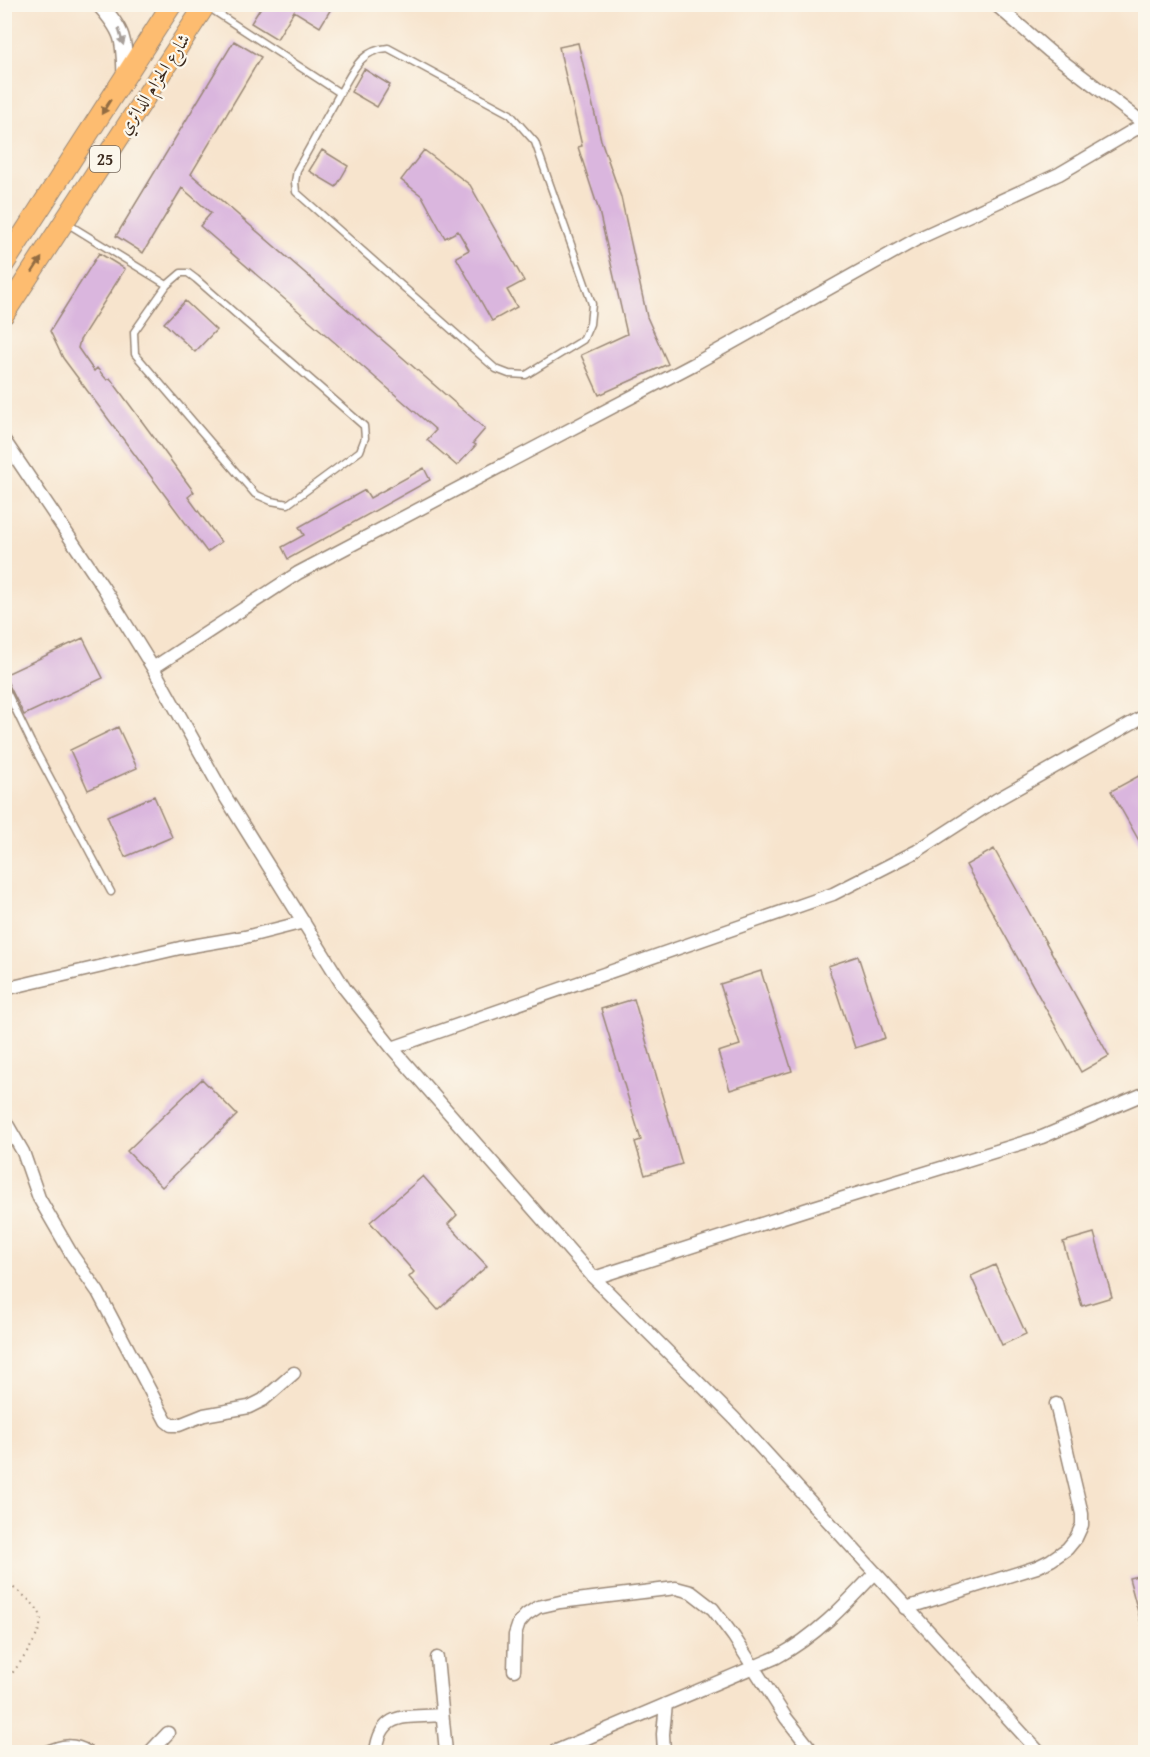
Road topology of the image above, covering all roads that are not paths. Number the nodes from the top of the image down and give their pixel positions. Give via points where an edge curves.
1 (99, 4) edge
2 (172, 4) edge
3 (995, 4) edge
4 (206, 5) edge
5 (125, 77) junction
6 (340, 93) junction
7 (1145, 125) edge
8 (65, 222) junction
9 (4, 264) edge
10 (167, 285) junction
11 (4, 314) edge
12 (4, 440) edge
13 (153, 668) junction
14 (4, 686) edge
15 (1146, 715) edge
16 (111, 892) dead end
17 (304, 922) junction
18 (4, 989) edge
19 (392, 1048) junction
20 (1146, 1093) edge
21 (4, 1119) edge
22 (594, 1278) junction
23 (294, 1373) dead end
24 (1056, 1404) dead end
25 (874, 1574) junction
26 (906, 1608) junction
27 (437, 1658) dead end
28 (754, 1667) junction
29 (514, 1670) dead end
30 (666, 1704) junction
31 (441, 1715) junction
32 (168, 1733) dead end
33 (47, 1752) edge
34 (87, 1752) edge
35 (150, 1752) edge
36 (376, 1752) edge
37 (446, 1752) edge
38 (554, 1752) edge
39 (664, 1752) edge
40 (813, 1752) edge
41 (1039, 1752) edge

1 -> 5 street via 115,22 124,41
2 - 5 main road, شارع الحزام الدائري / 25
3 - 7 street
4 - 6 lane
4 - 8 main road, شارع الحزام الدائري / 25
5 -> 9 main road, شارع الحزام الدائري / 25
6 - 6 lane via 363,56 388,48 510,114 535,142 592,304 583,340 526,375 496,369 296,192 297,170
7 - 13 street via 1059,174 917,239 696,363 298,573
8 - 10 lane
11 -> 8 main road, شارع الحزام الدائري / 25
10 - 10 lane via 181,273 196,279 364,426 360,451 288,504 255,494 135,354 134,332
12 - 13 street
13 - 17 street via 223,793
14 - 16 lane
15 - 19 street via 996,800 917,851 833,894
17 - 18 street
17 - 19 street via 345,989
19 - 22 street
20 - 22 street via 1042,1137
21 - 23 street via 23,1152 39,1198 98,1292 166,1421 179,1425 204,1415 249,1407
22 - 25 street via 734,1418
24 - 26 street via 1082,1514 1076,1538 1067,1549 1037,1567
25 - 26 street
25 - 28 street via 814,1634 797,1647
26 - 41 street
27 - 31 street
28 - 29 street via 713,1609 691,1592 676,1588 538,1607 519,1623
28 - 30 street
28 - 40 street
30 - 38 street
30 - 39 street
31 - 36 street via 387,1723 378,1738
31 - 37 street
32 - 35 street
33 - 34 street via 73,1746

